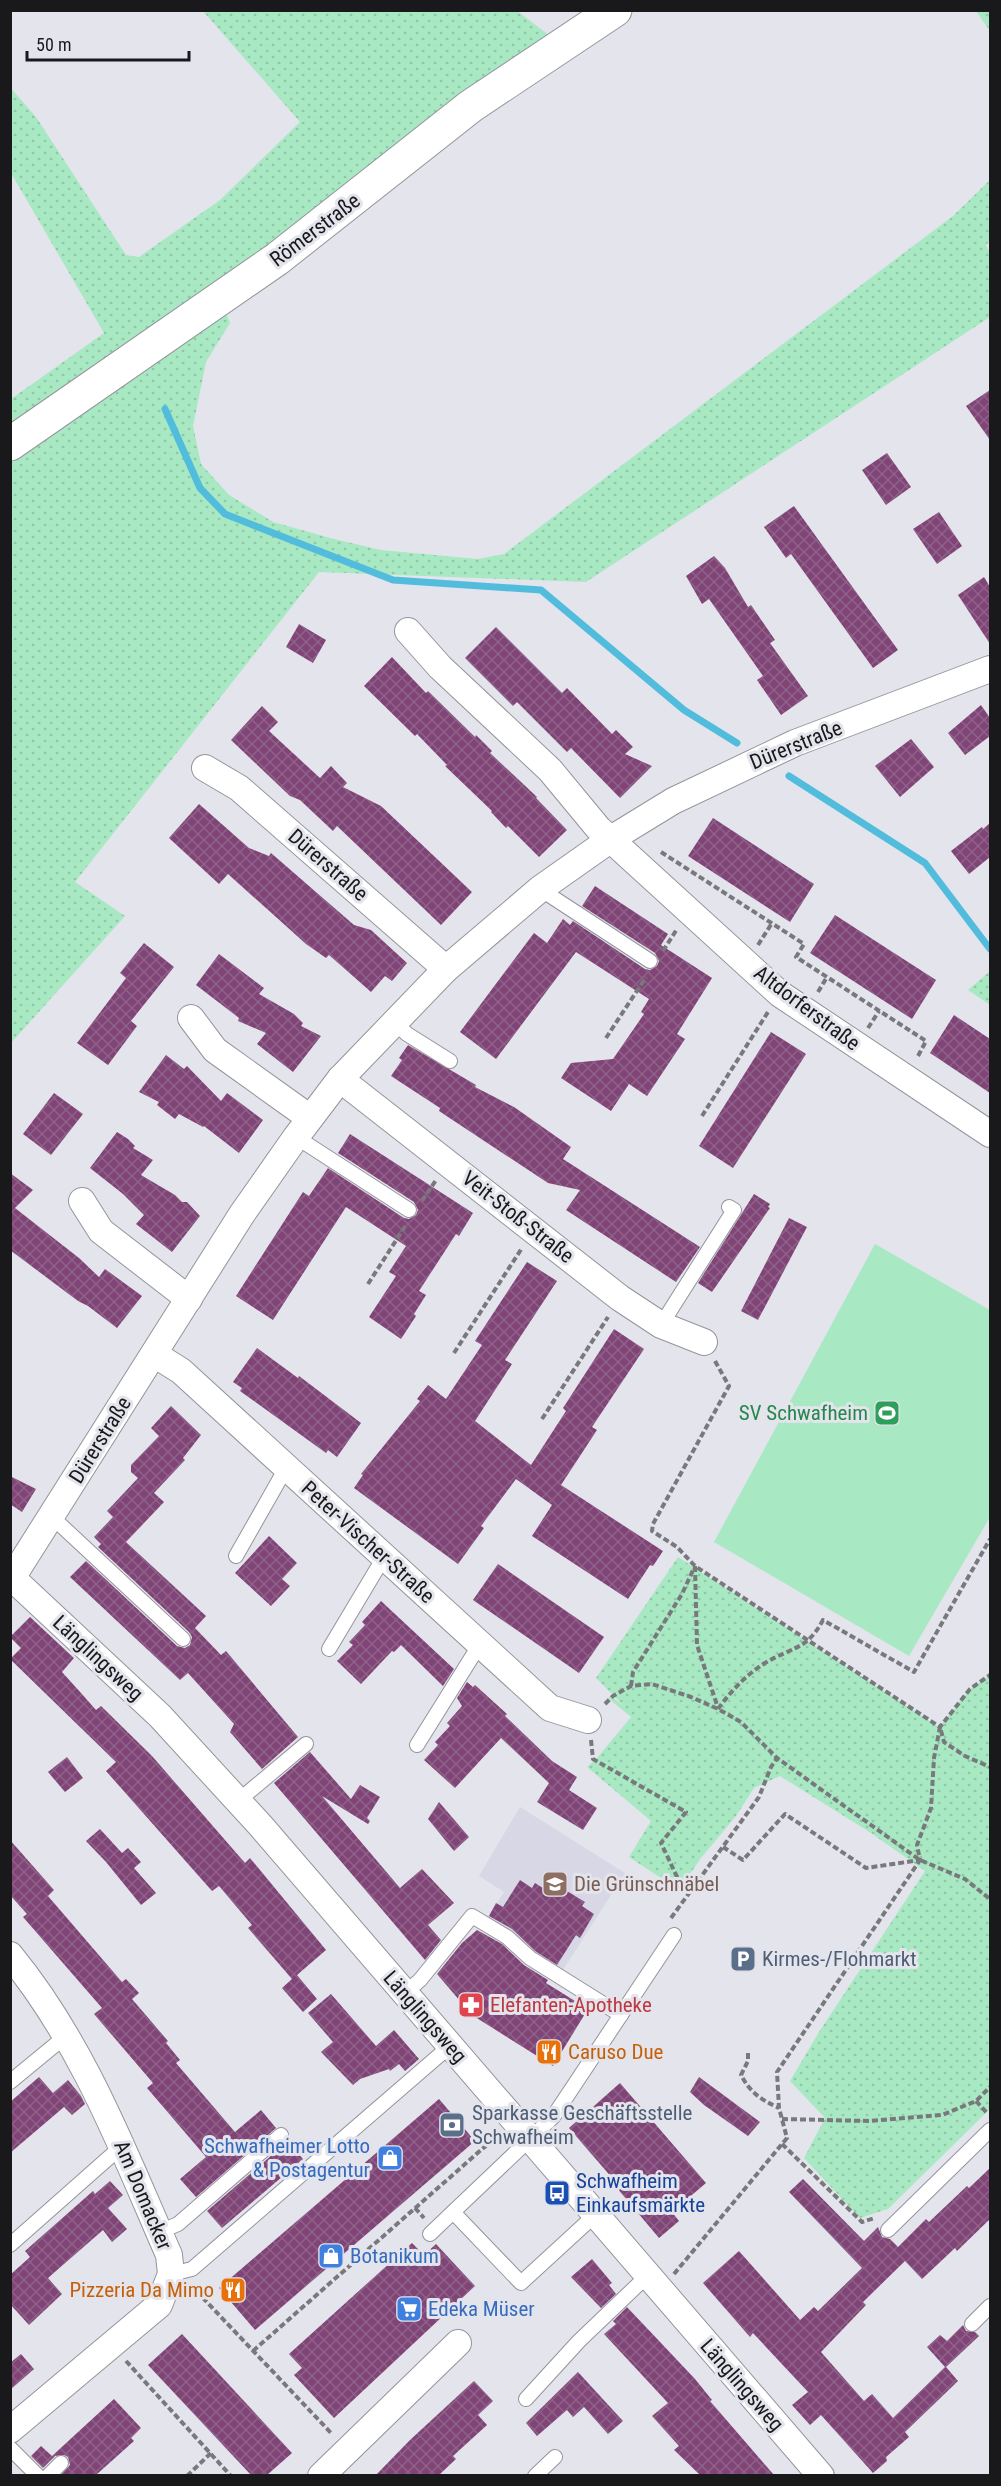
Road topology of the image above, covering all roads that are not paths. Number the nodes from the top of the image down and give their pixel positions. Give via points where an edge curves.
1 (615, 10) edge
2 (10, 444) edge
3 (408, 631) dead end
4 (990, 669) edge
5 (205, 768) dead end
6 (610, 839) junction
7 (540, 889) junction
8 (650, 961) dead end
9 (446, 969) junction
10 (191, 1018) dead end
11 (394, 1022) junction
12 (450, 1061) dead end
13 (340, 1079) junction
14 (303, 1128) junction
15 (990, 1134) edge
16 (82, 1201) dead end
17 (729, 1207) dead end
18 (410, 1210) dead end
19 (189, 1299) junction
20 (661, 1325) junction
21 (704, 1342) road end
22 (154, 1354) junction
23 (286, 1468) junction
24 (51, 1516) junction
25 (236, 1556) dead end
26 (384, 1557) junction
27 (11, 1578) edge
28 (183, 1639) dead end
29 (480, 1644) junction
30 (329, 1648) dead end
31 (588, 1720) road end
32 (306, 1744) dead end
33 (417, 1744) dead end
34 (238, 1801) junction
35 (674, 1935) dead end
36 (10, 1955) edge
37 (405, 1993) junction
38 (621, 2015) junction
39 (67, 2035) junction
40 (450, 2046) junction
41 (10, 2082) edge
42 (522, 2130) junction
43 (990, 2130) edge
44 (281, 2135) dead end
45 (122, 2146) junction
46 (453, 2212) junction
47 (594, 2215) junction
48 (892, 2226) road end
49 (159, 2232) junction
50 (430, 2234) dead end
51 (10, 2245) edge
52 (647, 2276) junction
53 (170, 2280) junction
54 (990, 2306) edge
55 (972, 2324) dead end
56 (458, 2343) dead end
57 (526, 2399) dead end
58 (10, 2430) edge
59 (10, 2448) edge
60 (555, 2457) dead end
61 (61, 2463) dead end
62 (38, 2475) edge
63 (48, 2475) edge
64 (321, 2475) edge
65 (535, 2475) edge
66 (821, 2475) edge

1 - 2 street, Römerstraße via 471,106 277,259
3 - 6 street via 440,668 550,770
4 - 6 street, Dürerstraße via 795,743 673,801
5 - 9 street, Dürerstraße via 239,788
6 - 7 street, Dürerstraße
6 - 15 street, Altdorferstraße via 780,994
7 - 8 lane
7 - 9 street, Dürerstraße
9 - 11 street, Dürerstraße
10 - 14 street via 215,1050
11 - 12 lane
11 - 13 street, Dürerstraße
13 - 14 street, Dürerstraße
13 - 20 street, Veit-Stoß-Straße via 620,1298
14 - 18 lane
14 - 19 street, Dürerstraße via 242,1214
16 - 19 street via 101,1231
17 - 20 lane via 734,1210
19 - 22 street, Dürerstraße
20 - 21 street, Veit-Stoß-Straße
22 - 23 street, Peter-Vischer-Straße via 181,1371
22 - 24 street, Dürerstraße
23 - 25 lane
23 - 26 street, Peter-Vischer-Straße
24 - 27 street, Dürerstraße
24 - 28 lane
26 - 29 street, Peter-Vischer-Straße
26 - 30 lane
27 - 34 street, Länglingsweg via 160,1716
29 - 31 street, Peter-Vischer-Straße via 550,1708
29 - 33 lane
32 - 34 lane
34 - 37 street, Länglingsweg
35 - 38 lane
36 - 39 street, Am Domacker
37 - 38 lane via 472,1916
37 - 40 street, Länglingsweg
38 - 42 lane via 553,2117
39 - 41 lane
39 - 45 street, Am Domacker
40 - 42 street, Länglingsweg
40 - 53 lane via 192,2269
42 - 46 lane
42 - 47 street, Länglingsweg
43 - 48 lane
44 - 49 lane via 178,2224
45 - 49 street, Am Domacker
45 - 51 lane
46 - 47 lane via 521,2283
46 - 50 lane
47 - 52 street, Länglingsweg
49 - 53 street, Am Domacker via 169,2255
52 - 57 lane
52 - 66 street, Länglingsweg
53 - 58 street via 159,2305
54 - 55 lane
56 - 64 street
59 - 62 lane
60 - 65 lane
61 - 63 lane

